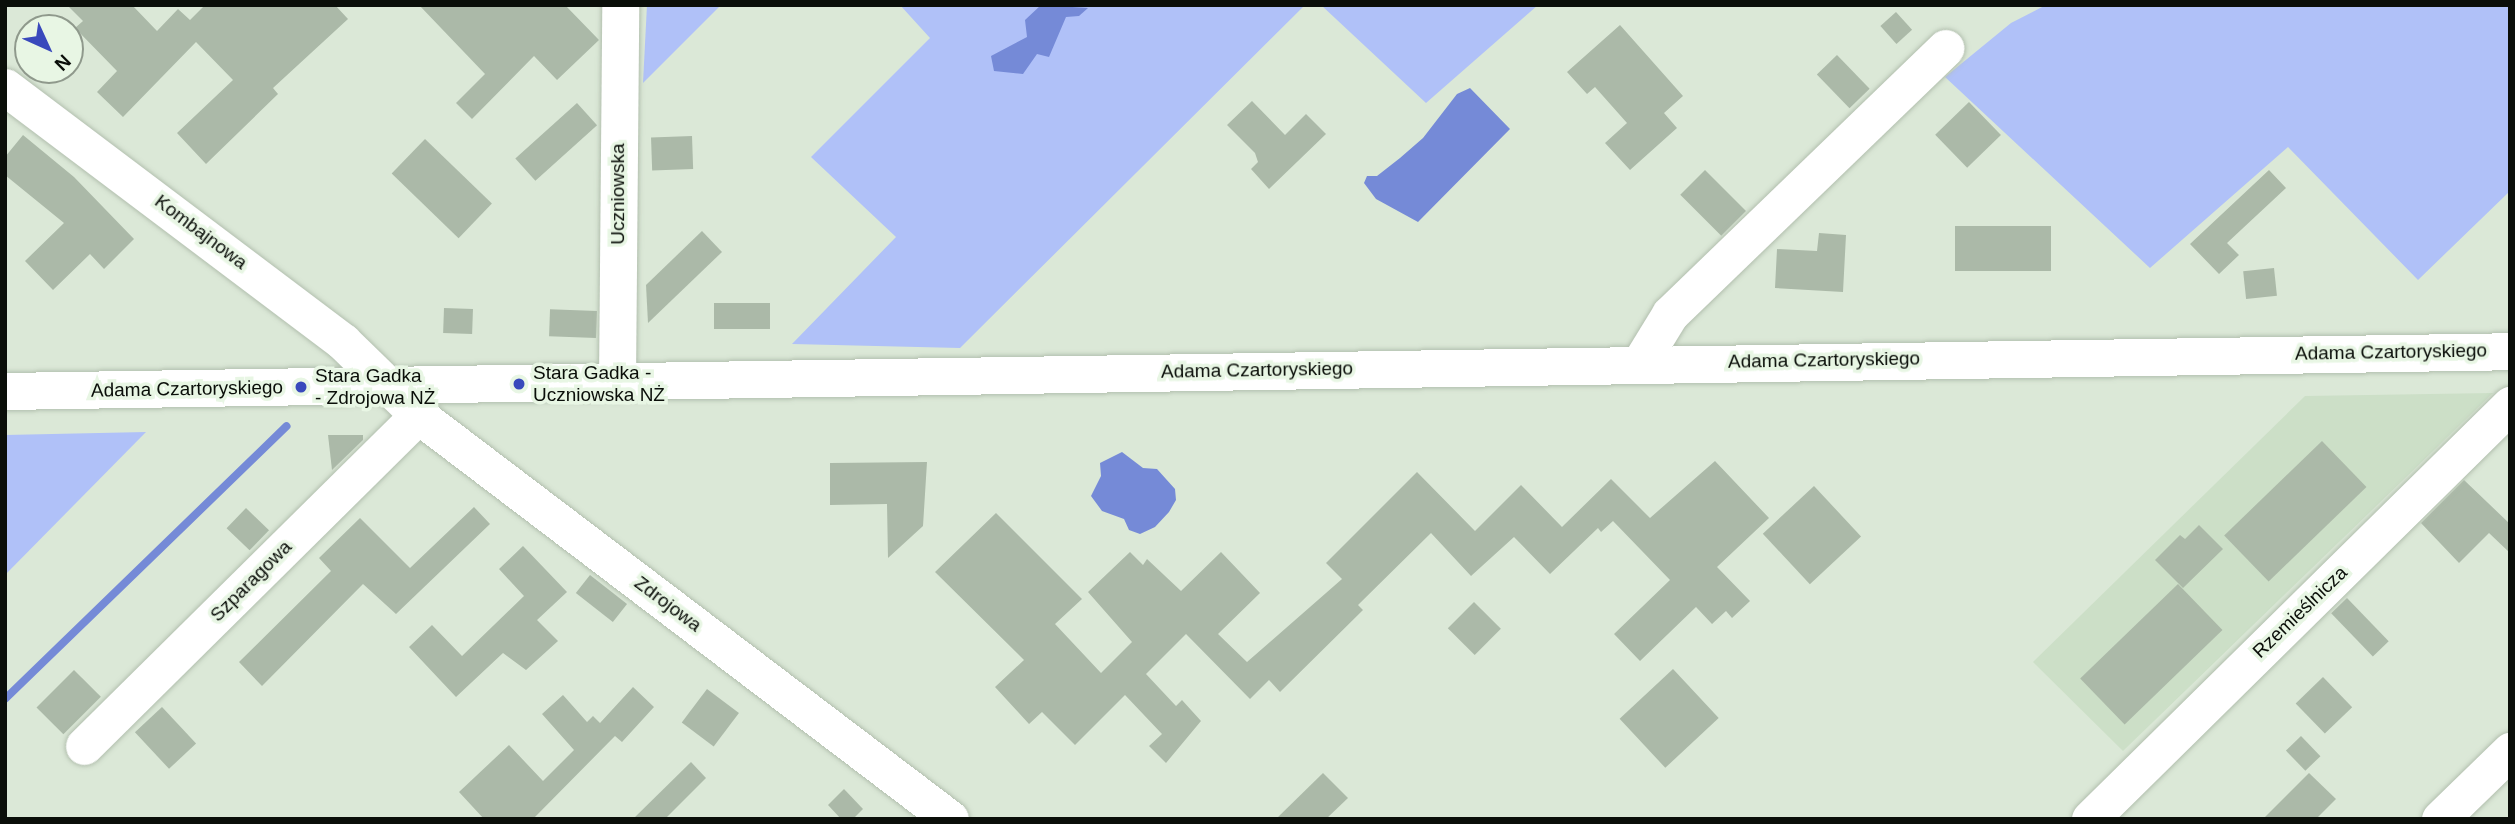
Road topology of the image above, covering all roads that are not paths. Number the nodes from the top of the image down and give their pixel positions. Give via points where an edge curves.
1 (620, 5) edge
2 (1945, 48) dead end
3 (5, 87) edge
4 (2510, 351) edge
5 (1640, 363) junction
6 (617, 382) junction
7 (390, 385) junction
8 (5, 391) edge
9 (2510, 405) edge
10 (418, 415) junction
11 (84, 746) dead end
12 (2510, 751) edge
13 (950, 819) edge
14 (2091, 819) edge
15 (2440, 819) edge

1 - 6 street, Uczniowska
2 - 5 street via 1670,313
3 - 7 street, Kombajnowa via 343,342
4 - 5 street, Adama Czartoryskiego
5 - 6 street, Adama Czartoryskiego
6 - 7 street, Adama Czartoryskiego
7 - 8 street, Adama Czartoryskiego
7 - 10 street, Zdrojowa
9 - 14 street, Rzemieślnicza
10 - 11 street, Szparagowa
10 - 13 street, Zdrojowa
12 - 15 street

